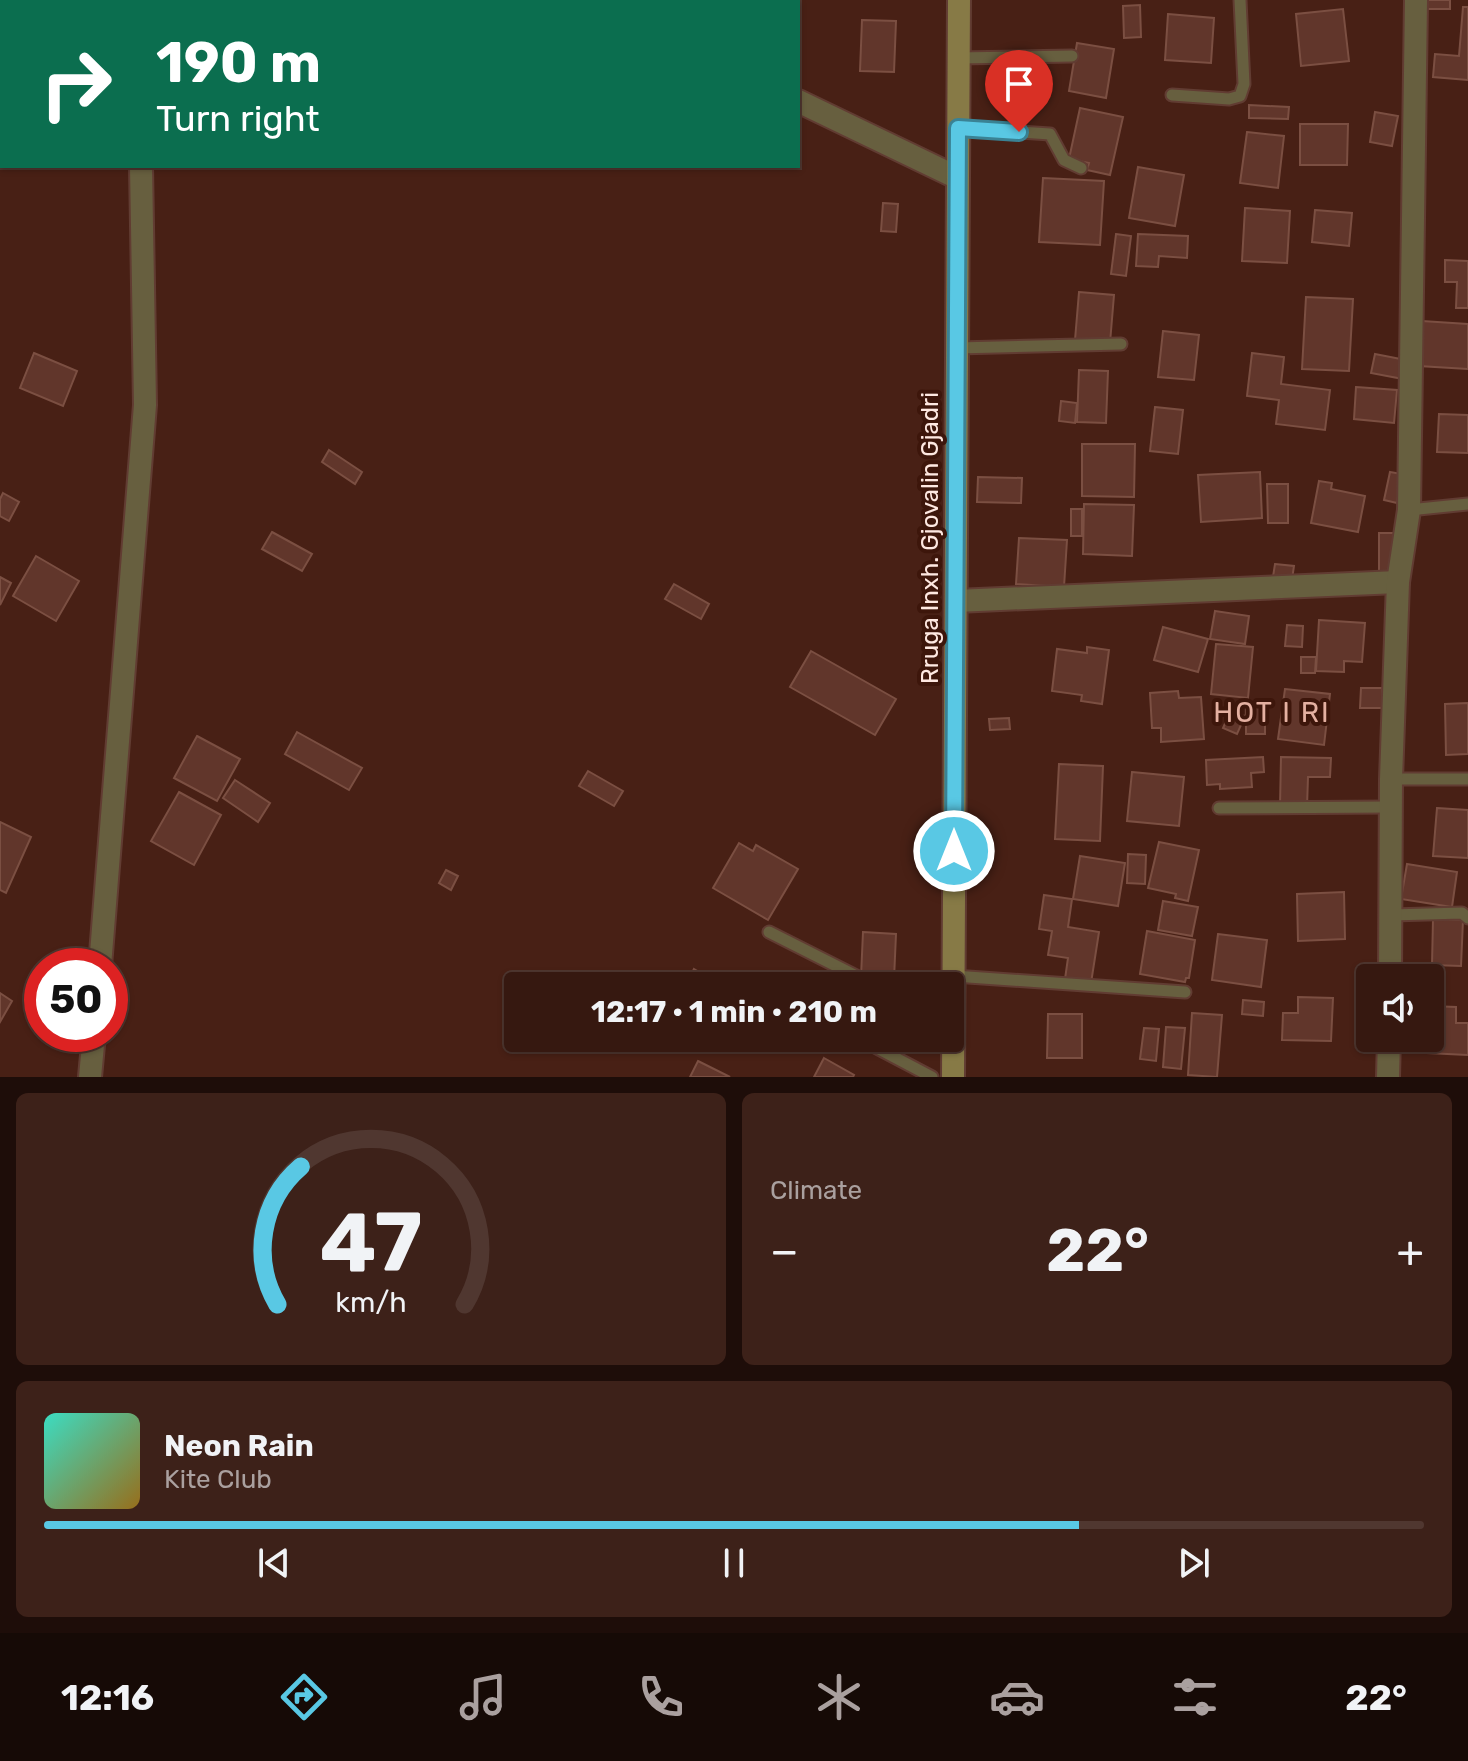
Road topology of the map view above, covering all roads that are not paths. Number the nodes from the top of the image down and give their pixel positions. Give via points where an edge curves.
1 (959, 0) edge
2 (1240, 0) edge
3 (1416, 0) edge
4 (1072, 56) dead end
5 (958, 58) junction
6 (1172, 95) dead end
7 (800, 102) edge
8 (958, 128) junction
9 (141, 168) edge
10 (1081, 168) dead end
11 (958, 178) junction
12 (1121, 344) dead end
13 (957, 348) junction
14 (1468, 504) edge
15 (1409, 510) junction
16 (1398, 582) junction
17 (956, 601) junction
18 (1391, 779) junction
19 (1468, 779) edge
20 (1391, 807) junction
21 (1219, 808) dead end
22 (1392, 915) junction
23 (1468, 918) edge
24 (769, 932) dead end
25 (101, 948) edge
26 (1390, 964) edge
27 (848, 972) edge
28 (954, 972) edge
29 (964, 977) edge
30 (1185, 992) dead end
31 (92, 1052) edge
32 (885, 1052) edge
33 (953, 1052) edge
34 (1389, 1052) edge
35 (90, 1077) edge
36 (932, 1077) edge
37 (953, 1077) edge
38 (1388, 1077) edge

1 - 5 main road, Rruga Inxh. Gjovalin Gjadri
2 - 6 lane via 1240,96
3 - 15 street
4 - 5 lane
5 - 8 main road, Rruga Inxh. Gjovalin Gjadri
7 - 11 street
8 - 10 lane via 1050,134 1064,160
8 - 11 main road, Rruga Inxh. Gjovalin Gjadri
9 - 25 street via 145,405
11 - 13 main road, Rruga Inxh. Gjovalin Gjadri
12 - 13 lane
13 - 17 main road, Rruga Inxh. Gjovalin Gjadri
14 - 15 lane
15 - 16 street
16 - 17 street
16 - 18 street
17 - 28 main road, Rruga Inxh. Gjovalin Gjadri
18 - 19 lane
18 - 20 street
20 - 21 lane
20 - 22 street
22 - 23 lane via 1462,913
22 - 26 street
24 - 27 lane
29 - 30 lane
31 - 35 street
32 - 36 lane
33 - 37 main road, Rruga Inxh. Gjovalin Gjadri
34 - 38 street

